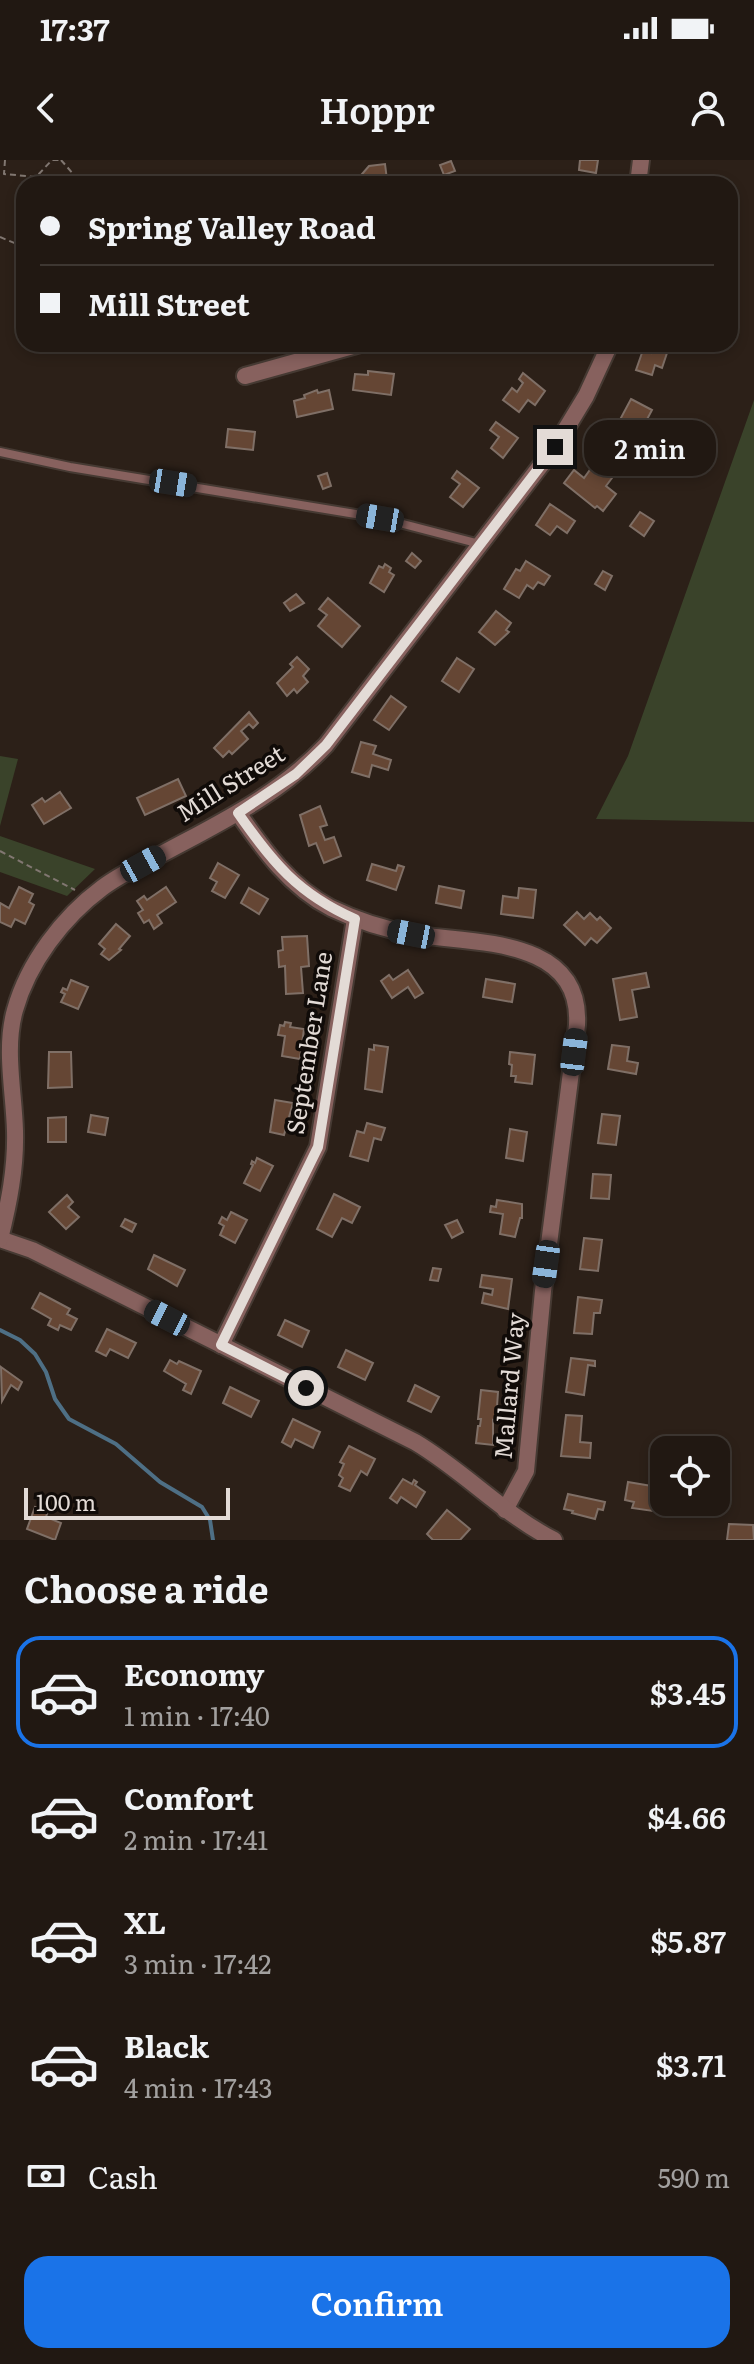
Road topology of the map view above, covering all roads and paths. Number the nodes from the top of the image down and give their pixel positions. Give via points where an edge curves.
1 (5, 160) edge
2 (60, 160) edge
3 (25, 176) edge
4 (37, 176) edge
5 (75, 176) edge
6 (331, 352) edge
7 (607, 352) edge
8 (245, 376) dead end
9 (0, 452) edge
10 (480, 544) junction
11 (238, 813) junction
12 (0, 851) edge
13 (90, 897) junction
14 (355, 919) junction
15 (0, 1239) edge
16 (221, 1345) junction
17 (505, 1510) junction
18 (554, 1540) edge

1 - 3 path via 4,174
2 - 4 path via 52,160
2 - 5 path
6 - 8 street
7 - 10 street, Mill Street via 570,424
9 - 10 lane via 380,518
10 - 11 street, Mill Street via 326,745 296,774
11 - 13 street, Mill Street
11 - 14 street, Mallard Way via 283,873
12 - 13 path
13 - 15 street, Mill Street via 49,942 16,1007 11,1036 15,1150
14 - 16 street, September Lane via 318,1147
14 - 17 street, Mallard Way via 533,953 561,973 576,1004 527,1469
15 - 16 street
16 - 17 street via 415,1442
17 - 18 street

